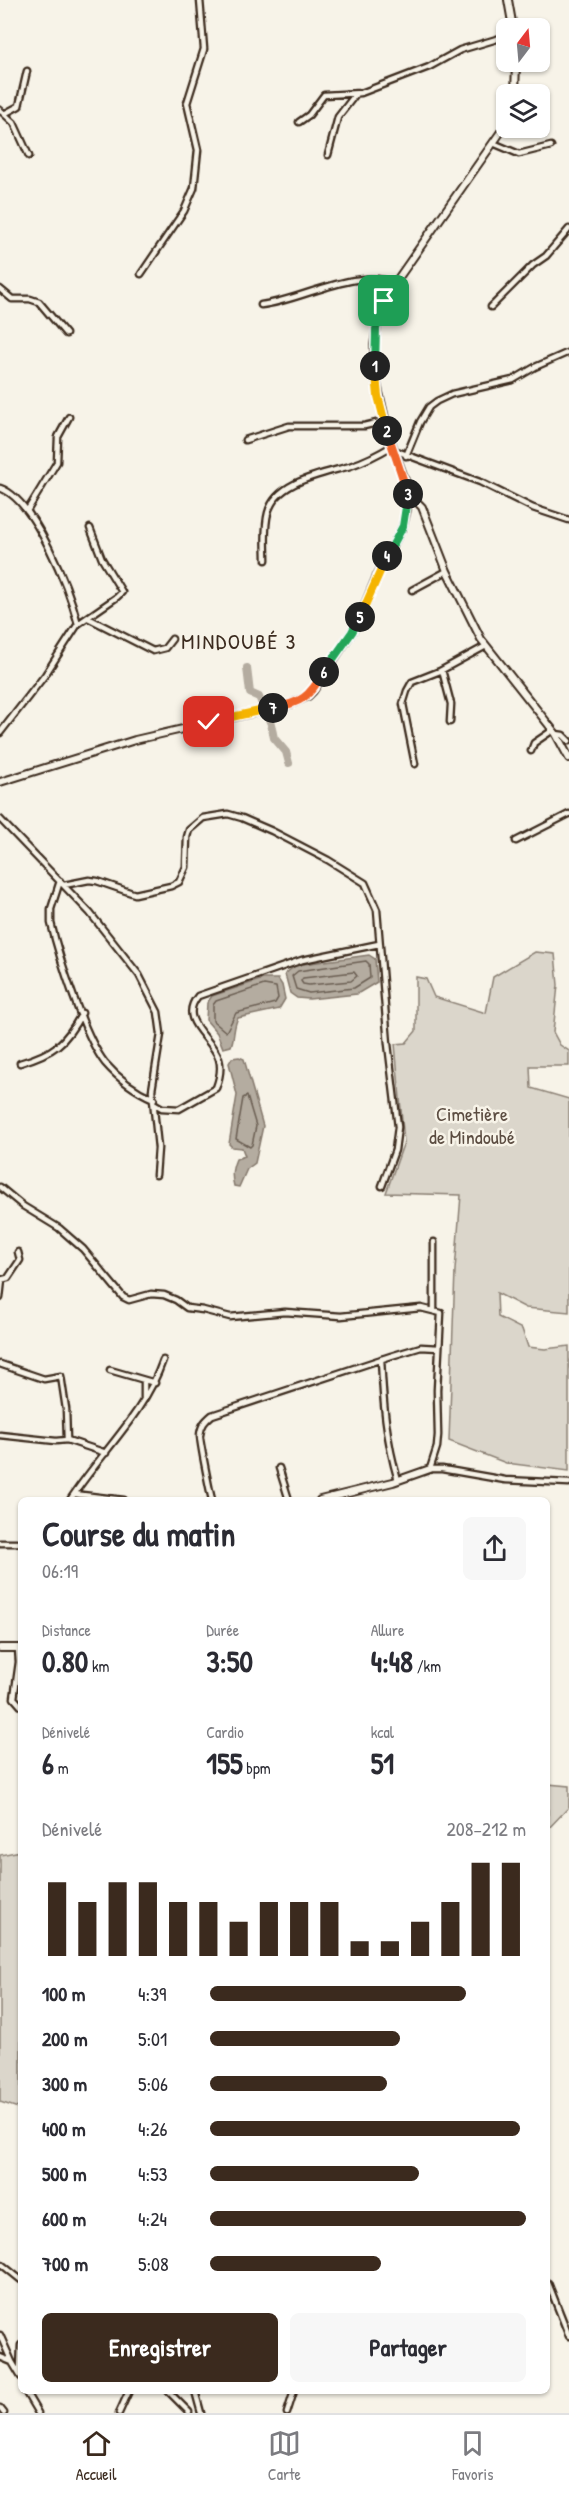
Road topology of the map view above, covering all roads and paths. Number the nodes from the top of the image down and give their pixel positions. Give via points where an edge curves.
1 (201, 0) edge
2 (508, 0) edge
3 (511, 18) edge
4 (496, 39) edge
5 (27, 71) dead end
6 (355, 95) junction
7 (2, 112) edge
8 (300, 122) dead end
9 (496, 138) edge
10 (493, 143) junction
11 (551, 146) dead end
12 (328, 155) dead end
13 (29, 156) dead end
14 (569, 229) edge
15 (141, 274) dead end
16 (395, 283) junction
17 (0, 288) edge
18 (261, 304) dead end
19 (491, 307) dead end
20 (66, 334) dead end
21 (569, 352) edge
22 (69, 417) dead end
23 (385, 421) junction
24 (244, 440) dead end
25 (393, 448) junction
26 (406, 456) junction
27 (0, 488) edge
28 (409, 499) junction
29 (27, 511) junction
30 (569, 520) edge
31 (90, 528) dead end
32 (266, 560) dead end
33 (447, 571) junction
34 (412, 590) dead end
35 (88, 618) junction
36 (78, 624) junction
37 (172, 639) dead end
38 (486, 646) junction
39 (442, 670) junction
40 (450, 722) dead end
41 (555, 732) junction
42 (0, 733) edge
43 (569, 741) edge
44 (531, 751) dead end
45 (569, 759) edge
46 (415, 764) dead end
47 (0, 782) edge
48 (569, 814) edge
49 (0, 819) edge
50 (516, 841) dead end
51 (62, 883) junction
52 (379, 944) junction
53 (82, 1013) junction
54 (20, 1063) dead end
55 (154, 1102) junction
56 (156, 1175) dead end
57 (382, 1186) dead end
58 (0, 1187) edge
59 (434, 1242) dead end
60 (18, 1252) dead end
61 (1, 1280) edge
62 (0, 1298) edge
63 (434, 1310) junction
64 (439, 1348) junction
65 (381, 1359) junction
66 (163, 1360) dead end
67 (0, 1364) edge
68 (110, 1370) dead end
69 (144, 1380) junction
70 (154, 1383) junction
71 (144, 1400) junction
72 (0, 1434) edge
73 (67, 1440) junction
74 (106, 1453) junction
75 (279, 1468) dead end
76 (430, 1469) junction
77 (398, 1480) junction
78 (569, 1484) edge
79 (74, 1494) junction
80 (72, 1497) edge
81 (99, 1497) edge
82 (211, 1497) edge
83 (288, 1497) edge
84 (332, 1497) edge
85 (0, 1543) edge
86 (18, 1543) edge
87 (0, 1648) edge
88 (18, 1648) edge
89 (18, 1669) edge
90 (18, 1703) edge
91 (0, 2263) edge
92 (18, 2278) edge
93 (550, 2288) edge
94 (0, 2335) edge
95 (569, 2336) edge
96 (0, 2357) edge
97 (12, 2362) junction
98 (18, 2371) edge
99 (27, 2394) edge
100 (128, 2394) edge
101 (171, 2394) edge
102 (196, 2394) edge
103 (293, 2394) edge
104 (0, 2408) edge
105 (189, 2412) edge
106 (4, 2413) edge
107 (38, 2413) edge
108 (119, 2413) edge
109 (201, 2413) edge
110 (286, 2413) edge

1 - 15 street via 204,49 188,103 198,150 195,180 184,211
2 - 3 street
4 - 6 street via 460,50 429,67
5 - 7 street via 19,106
6 - 8 street via 324,95
6 - 12 street via 338,117
7 - 13 street via 14,123
9 - 10 street
10 - 11 street via 519,154
10 - 16 street
14 - 19 street
16 - 18 street via 380,279 346,280
16 - 23 street via 379,313 374,345 375,375
17 - 20 street via 12,299 39,302
21 - 26 street via 513,380 437,401 420,422
22 - 29 street via 58,437 57,462
23 - 24 street via 364,426 289,426
23 - 25 street
25 - 26 street
25 - 28 street
25 - 32 street via 295,484 281,494 267,516
26 - 30 street
27 - 29 street via 13,495
28 - 33 street via 422,507
28 - 47 street via 403,526 352,632 308,696 291,704 135,740
29 - 36 street via 64,579
31 - 35 street via 102,559 122,591
33 - 34 street
33 - 38 street
35 - 36 street
35 - 37 street via 153,651 165,648
36 - 42 street
38 - 39 street
38 - 41 street
39 - 40 street via 451,704
39 - 46 street via 412,682 404,698
41 - 43 street
41 - 44 street via 534,743
41 - 45 street
48 - 50 street
49 - 51 street
51 - 52 street via 89,880 135,894 171,886 183,875 187,837 196,822 235,815 328,860 365,883 377,910
51 - 53 street via 51,909 51,923
51 - 55 street via 139,975 158,1012 162,1034 154,1073
52 - 55 street via 302,960 198,996 191,1017 219,1058 216,1088 179,1109 162,1108
52 - 57 street via 398,1127 395,1150
53 - 54 street via 57,1048
53 - 55 street via 106,1064
55 - 56 street
58 - 63 street via 60,1228 129,1300 164,1295 187,1308 230,1317 285,1312 341,1316
59 - 63 street
60 - 61 street via 19,1263 11,1276
61 - 62 street
63 - 64 street via 442,1317
64 - 65 street via 420,1347
64 - 76 street via 438,1435
65 - 77 street via 386,1428
65 - 82 street via 212,1415 204,1422 199,1438
66 - 70 street
67 - 73 street via 44,1378 61,1376
68 - 69 street
69 - 70 street
69 - 71 street
70 - 71 street
71 - 74 street
72 - 73 street
73 - 74 street
74 - 79 street
75 - 83 street
76 - 77 street
76 - 78 street
77 - 84 street
79 - 80 street
79 - 81 street
85 - 86 street
87 - 88 street
89 - 90 street via 14,1698
91 - 92 street
93 - 95 street
94 - 97 street
96 - 97 street
97 - 98 street
99 - 107 street
100 - 108 street
101 - 105 street
102 - 109 street
103 - 110 street
104 - 106 street

